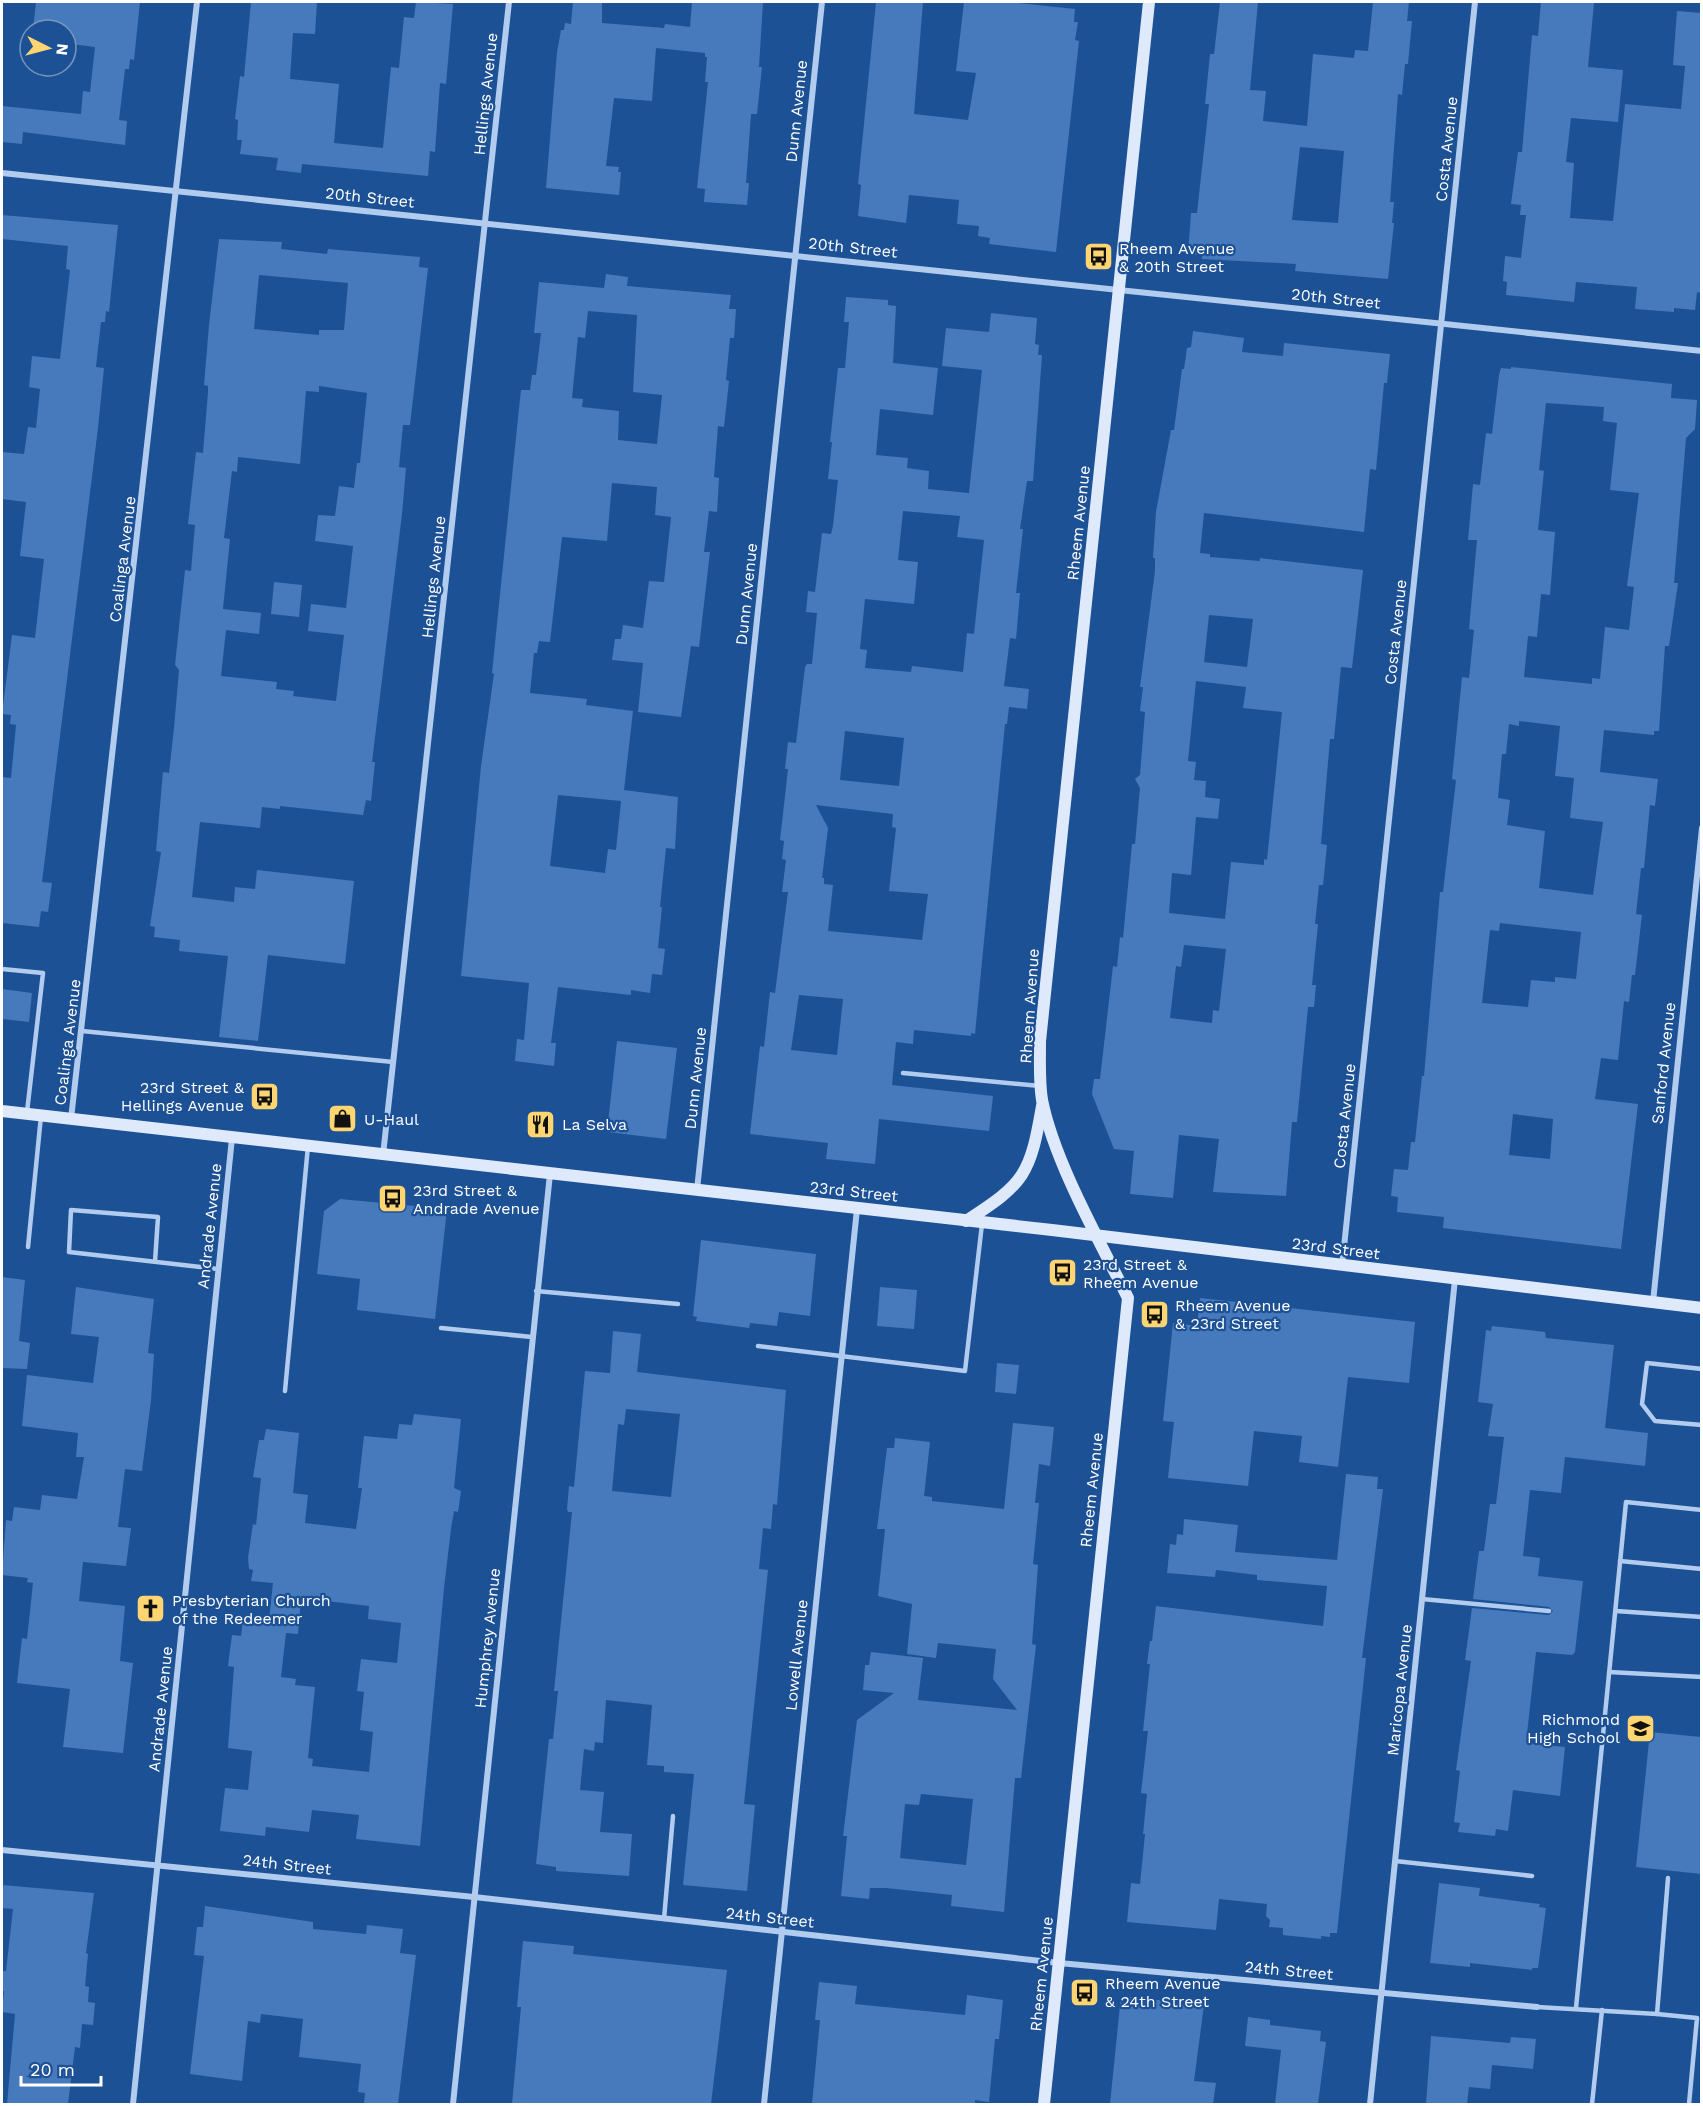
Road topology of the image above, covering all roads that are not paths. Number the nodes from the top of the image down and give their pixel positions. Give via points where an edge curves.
1 (197, 2) edge
2 (509, 2) edge
3 (822, 2) edge
4 (1149, 2) edge
5 (1475, 2) edge
6 (2, 173) edge
7 (177, 192) junction
8 (485, 223) junction
9 (795, 254) junction
10 (1119, 289) junction
11 (1440, 323) junction
12 (1701, 351) edge
13 (1701, 828) edge
14 (2, 969) edge
15 (81, 1031) junction
16 (393, 1062) junction
17 (903, 1073) dead end
18 (1040, 1086) junction
19 (1043, 1102) junction
20 (2, 1112) edge
21 (27, 1114) junction
22 (41, 1116) junction
23 (71, 1120) junction
24 (232, 1138) junction
25 (308, 1146) junction
26 (383, 1155) junction
27 (550, 1174) junction
28 (697, 1190) junction
29 (857, 1209) junction
30 (966, 1221) junction
31 (982, 1223) junction
32 (1098, 1237) junction
33 (28, 1247) dead end
34 (155, 1262) junction
35 (1342, 1266) junction
36 (218, 1269) junction
37 (1455, 1279) junction
38 (536, 1291) junction
39 (1653, 1302) junction
40 (678, 1304) dead end
41 (1701, 1308) edge
42 (441, 1328) dead end
43 (532, 1337) junction
44 (758, 1346) dead end
45 (841, 1355) junction
46 (1701, 1369) edge
47 (285, 1391) dead end
48 (1701, 1425) edge
49 (1701, 1510) edge
50 (1620, 1561) junction
51 (1701, 1569) edge
52 (1422, 1599) junction
53 (1549, 1611) dead end
54 (1616, 1611) junction
55 (1701, 1617) edge
56 (1609, 1672) junction
57 (1701, 1677) edge
58 (673, 1816) dead end
59 (2, 1850) edge
60 (1395, 1861) junction
61 (158, 1864) junction
62 (1532, 1876) dead end
63 (1668, 1878) dead end
64 (474, 1897) junction
65 (664, 1919) junction
66 (780, 1932) junction
67 (1059, 1963) junction
68 (1382, 1991) junction
69 (1537, 2007) joint
70 (1576, 2008) junction
71 (1602, 2010) junction
72 (1657, 2014) junction
73 (133, 2104) edge
74 (453, 2104) edge
75 (764, 2104) edge
76 (1044, 2104) edge
77 (1370, 2104) edge
78 (1592, 2104) edge
79 (1689, 2104) edge

1 - 7 street, Coalinga Avenue
2 - 8 street, Hellings Avenue
3 - 9 street, Dunn Avenue
4 - 10 street, Rheem Avenue
5 - 11 street, Costa Avenue
6 - 7 street, 20th Street
7 - 8 street, 20th Street
7 - 15 street, Coalinga Avenue
8 - 9 street, 20th Street
8 - 16 street, Hellings Avenue
9 - 10 street, 20th Street
9 - 28 street, Dunn Avenue
10 - 11 street, 20th Street
10 - 18 street, Rheem Avenue via 1040,1041
11 - 12 street, 20th Street
11 - 35 street, Costa Avenue
13 - 39 street, Sanford Avenue
14 - 21 lane via 43,973
15 - 16 lane
15 - 23 street, Coalinga Avenue
16 - 26 street, Hellings Avenue
17 - 18 lane
18 - 19 street, Rheem Avenue
19 - 30 street via 1036,1143 1020,1181
19 - 32 street, Rheem Avenue via 1072,1182
20 - 21 street, 23rd Street
21 - 22 street, 23rd Street
22 - 23 street, 23rd Street
22 - 33 lane
23 - 24 street, 23rd Street
24 - 25 street, 23rd Street
24 - 36 street, Andrade Avenue
25 - 26 street, 23rd Street
25 - 47 lane
26 - 27 street, 23rd Street
27 - 28 street, 23rd Street
27 - 38 street, Humphrey Avenue
28 - 29 street, 23rd Street
29 - 30 street, 23rd Street
29 - 45 street, Lowell Avenue
30 - 31 street, 23rd Street
31 - 32 street, 23rd Street
31 - 45 lane via 966,1371
32 - 35 street, 23rd Street
32 - 67 street, Rheem Avenue via 1128,1298
34 - 34 lane via 69,1252 71,1210 158,1217
34 - 36 lane
35 - 37 street, 23rd Street
36 - 61 street, Andrade Avenue
37 - 39 street, 23rd Street
37 - 52 street, Maricopa Avenue
38 - 40 lane
38 - 43 street, Humphrey Avenue
39 - 41 street, 23rd Street
42 - 43 lane
43 - 64 street, Humphrey Avenue
44 - 45 lane
45 - 66 street, Lowell Avenue
46 - 48 lane via 1647,1363 1642,1404 1654,1421
49 - 50 lane via 1626,1502
50 - 51 lane
50 - 54 lane
52 - 53 lane
52 - 60 street, Maricopa Avenue
54 - 55 lane
54 - 56 lane
56 - 57 lane
56 - 70 lane
58 - 65 lane
59 - 61 street, 24th Street
60 - 62 lane
60 - 68 street, Maricopa Avenue
61 - 64 street, 24th Street
61 - 73 street, Andrade Avenue
63 - 72 lane
64 - 65 street, 24th Street
64 - 74 street, Humphrey Avenue
65 - 66 street, 24th Street
66 - 67 street, 24th Street
66 - 75 street, Lowell Avenue
67 - 68 street, 24th Street
67 - 76 street, Rheem Avenue
68 - 69 street, 24th Street
68 - 77 street, Maricopa Avenue
69 - 70 lane
70 - 71 lane
71 - 72 lane
71 - 78 lane
72 - 79 lane via 1697,2018

